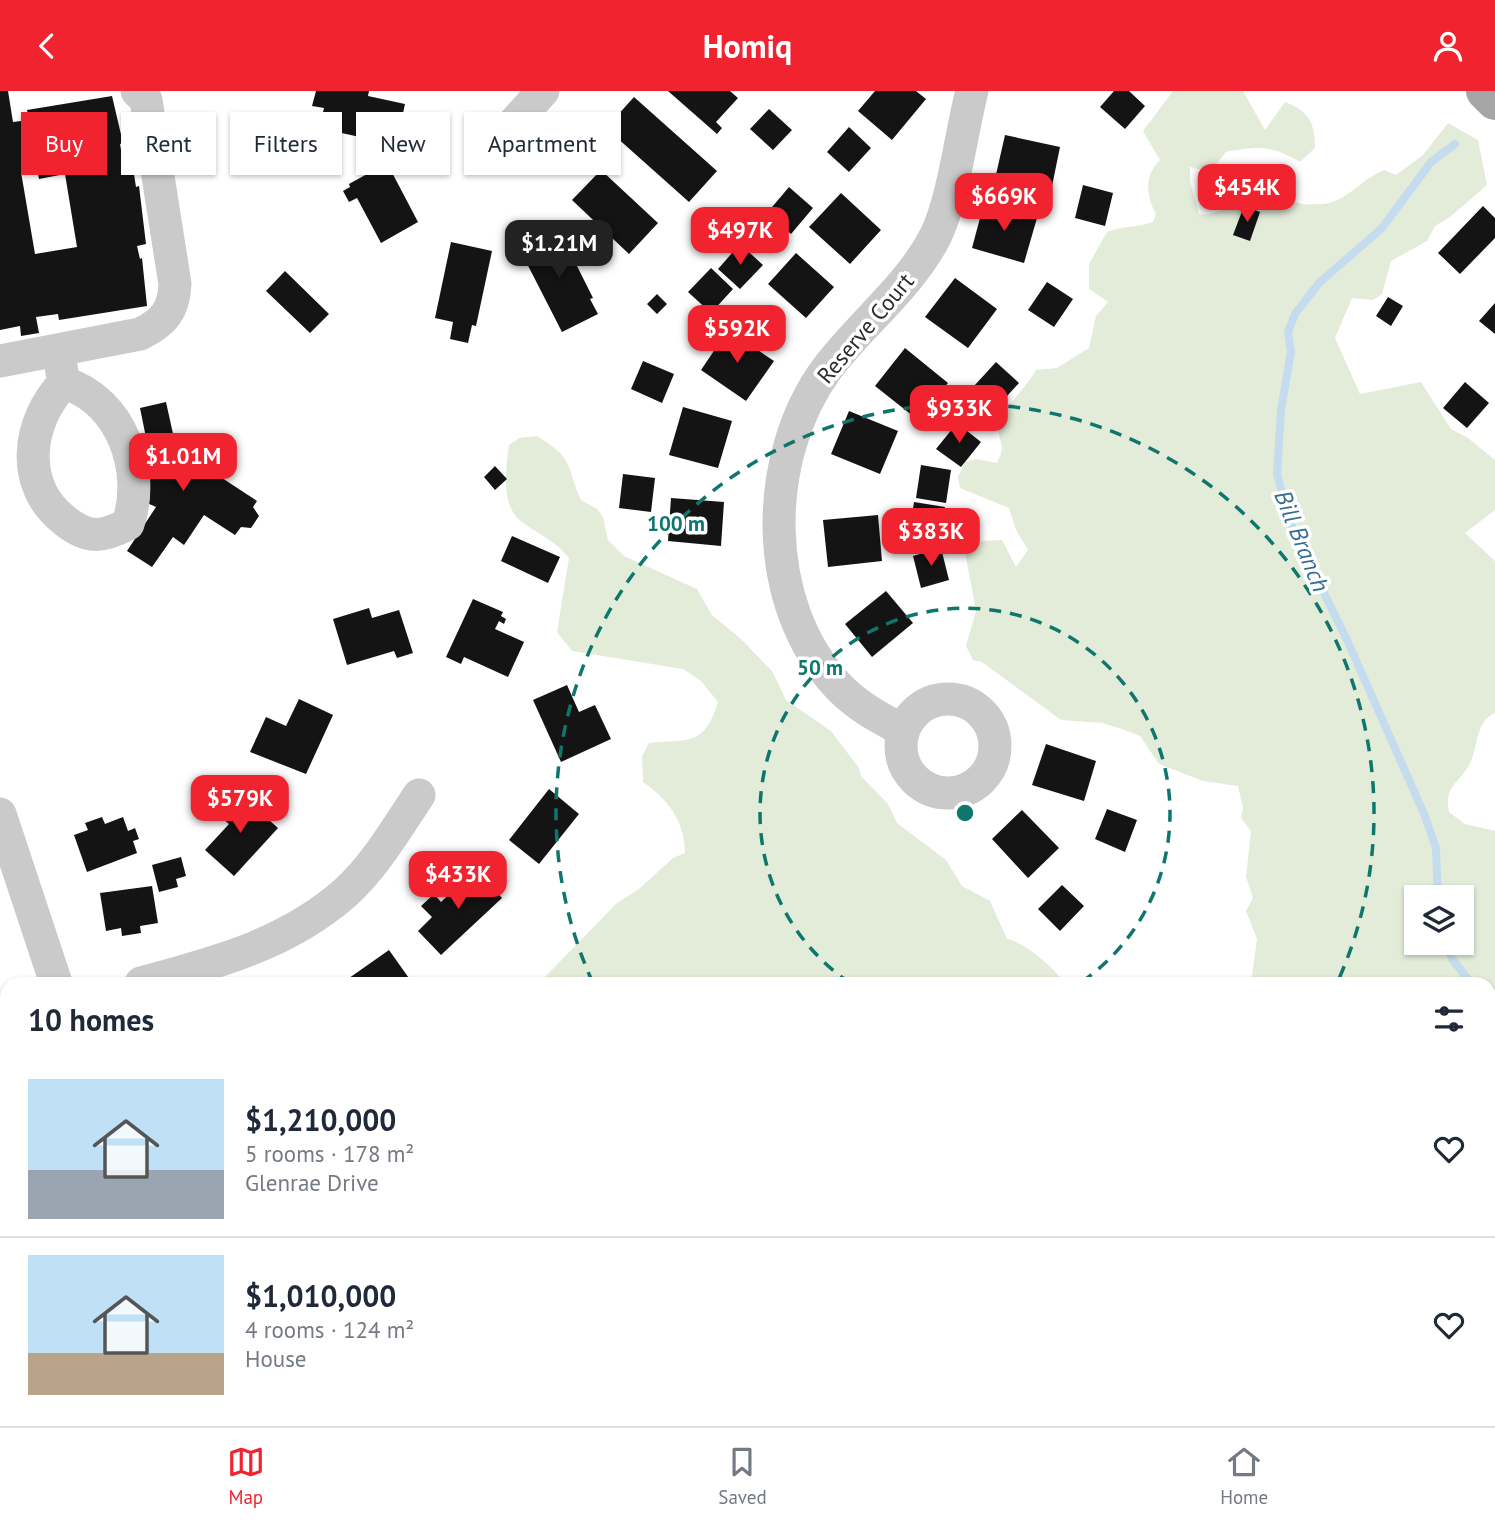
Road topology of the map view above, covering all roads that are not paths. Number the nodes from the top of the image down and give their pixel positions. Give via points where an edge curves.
1 (136, 91) edge
2 (543, 91) edge
3 (972, 91) edge
4 (1485, 91) edge
5 (1495, 101) edge
6 (524, 112) edge
7 (58, 350) junction
8 (0, 361) edge
9 (64, 383) dead end
10 (903, 730) dead end
11 (419, 795) dead end
12 (0, 814) edge
13 (54, 977) edge
14 (164, 977) edge

1 - 7 street via 146,100 174,301 169,314 140,334
2 - 6 street
3 - 10 street, Reserve Court via 937,233 920,261 826,370 801,412 784,462 778,509 781,556 792,606 812,647 836,684 864,710
4 - 5 main road
7 - 8 street
7 - 9 street
11 - 14 street via 380,853 346,892 308,921 265,945
12 - 13 street

